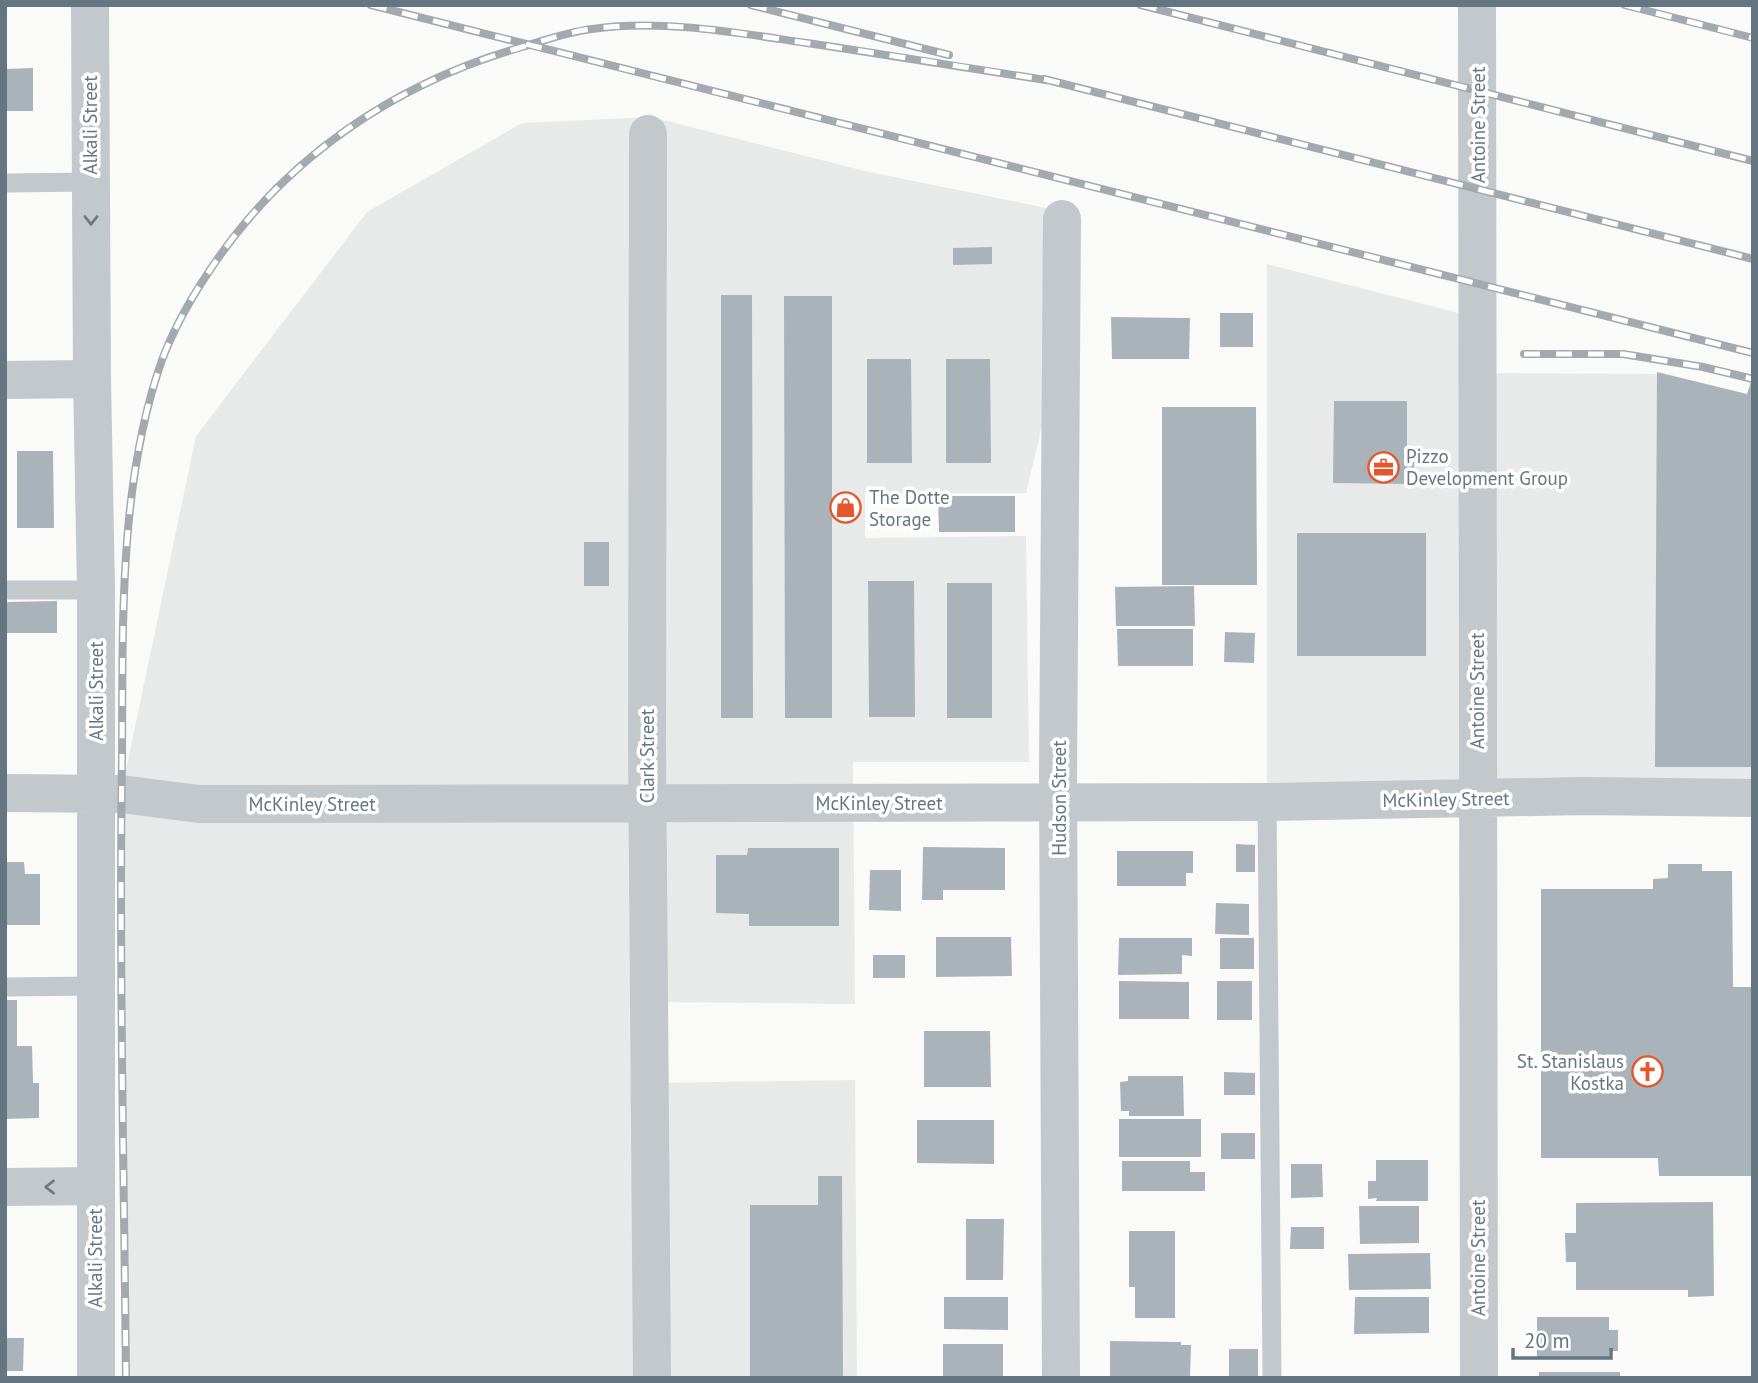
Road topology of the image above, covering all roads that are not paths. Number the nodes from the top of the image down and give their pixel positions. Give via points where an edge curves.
1 (90, 5) edge
2 (1477, 5) edge
3 (648, 134) dead end
4 (91, 182) junction
5 (5, 183) edge
6 (1062, 219) dead end
7 (92, 379) junction
8 (5, 380) edge
9 (5, 590) edge
10 (96, 590) junction
11 (5, 793) edge
12 (95, 793) junction
13 (1753, 798) edge
14 (1476, 799) junction
15 (1059, 802) junction
16 (1267, 802) junction
17 (648, 803) junction
18 (95, 986) junction
19 (5, 987) edge
20 (94, 1186) junction
21 (5, 1187) edge
22 (96, 1378) edge
23 (652, 1378) edge
24 (1061, 1378) edge
25 (1272, 1378) edge
26 (1479, 1378) edge

1 - 4 street, Alkali Street
2 - 14 street, Antoine Street
3 - 17 street, Clark Street
4 - 5 lane
4 -> 7 street, Alkali Street
6 - 15 street, Hudson Street
7 - 8 street
7 - 10 street, Alkali Street
9 - 10 lane
10 - 12 street, Alkali Street
11 - 12 street, McKinley Street
12 - 17 street, McKinley Street via 199,804
12 - 18 street, Alkali Street
13 - 14 street, McKinley Street
14 - 16 street, McKinley Street
14 - 26 street, Antoine Street
15 - 16 street, McKinley Street
15 - 17 street, McKinley Street
15 - 24 street, Hudson Street
16 - 25 lane
17 - 23 street, Clark Street
18 - 19 lane
18 - 20 street, Alkali Street
20 -> 21 street
20 - 22 street, Alkali Street

